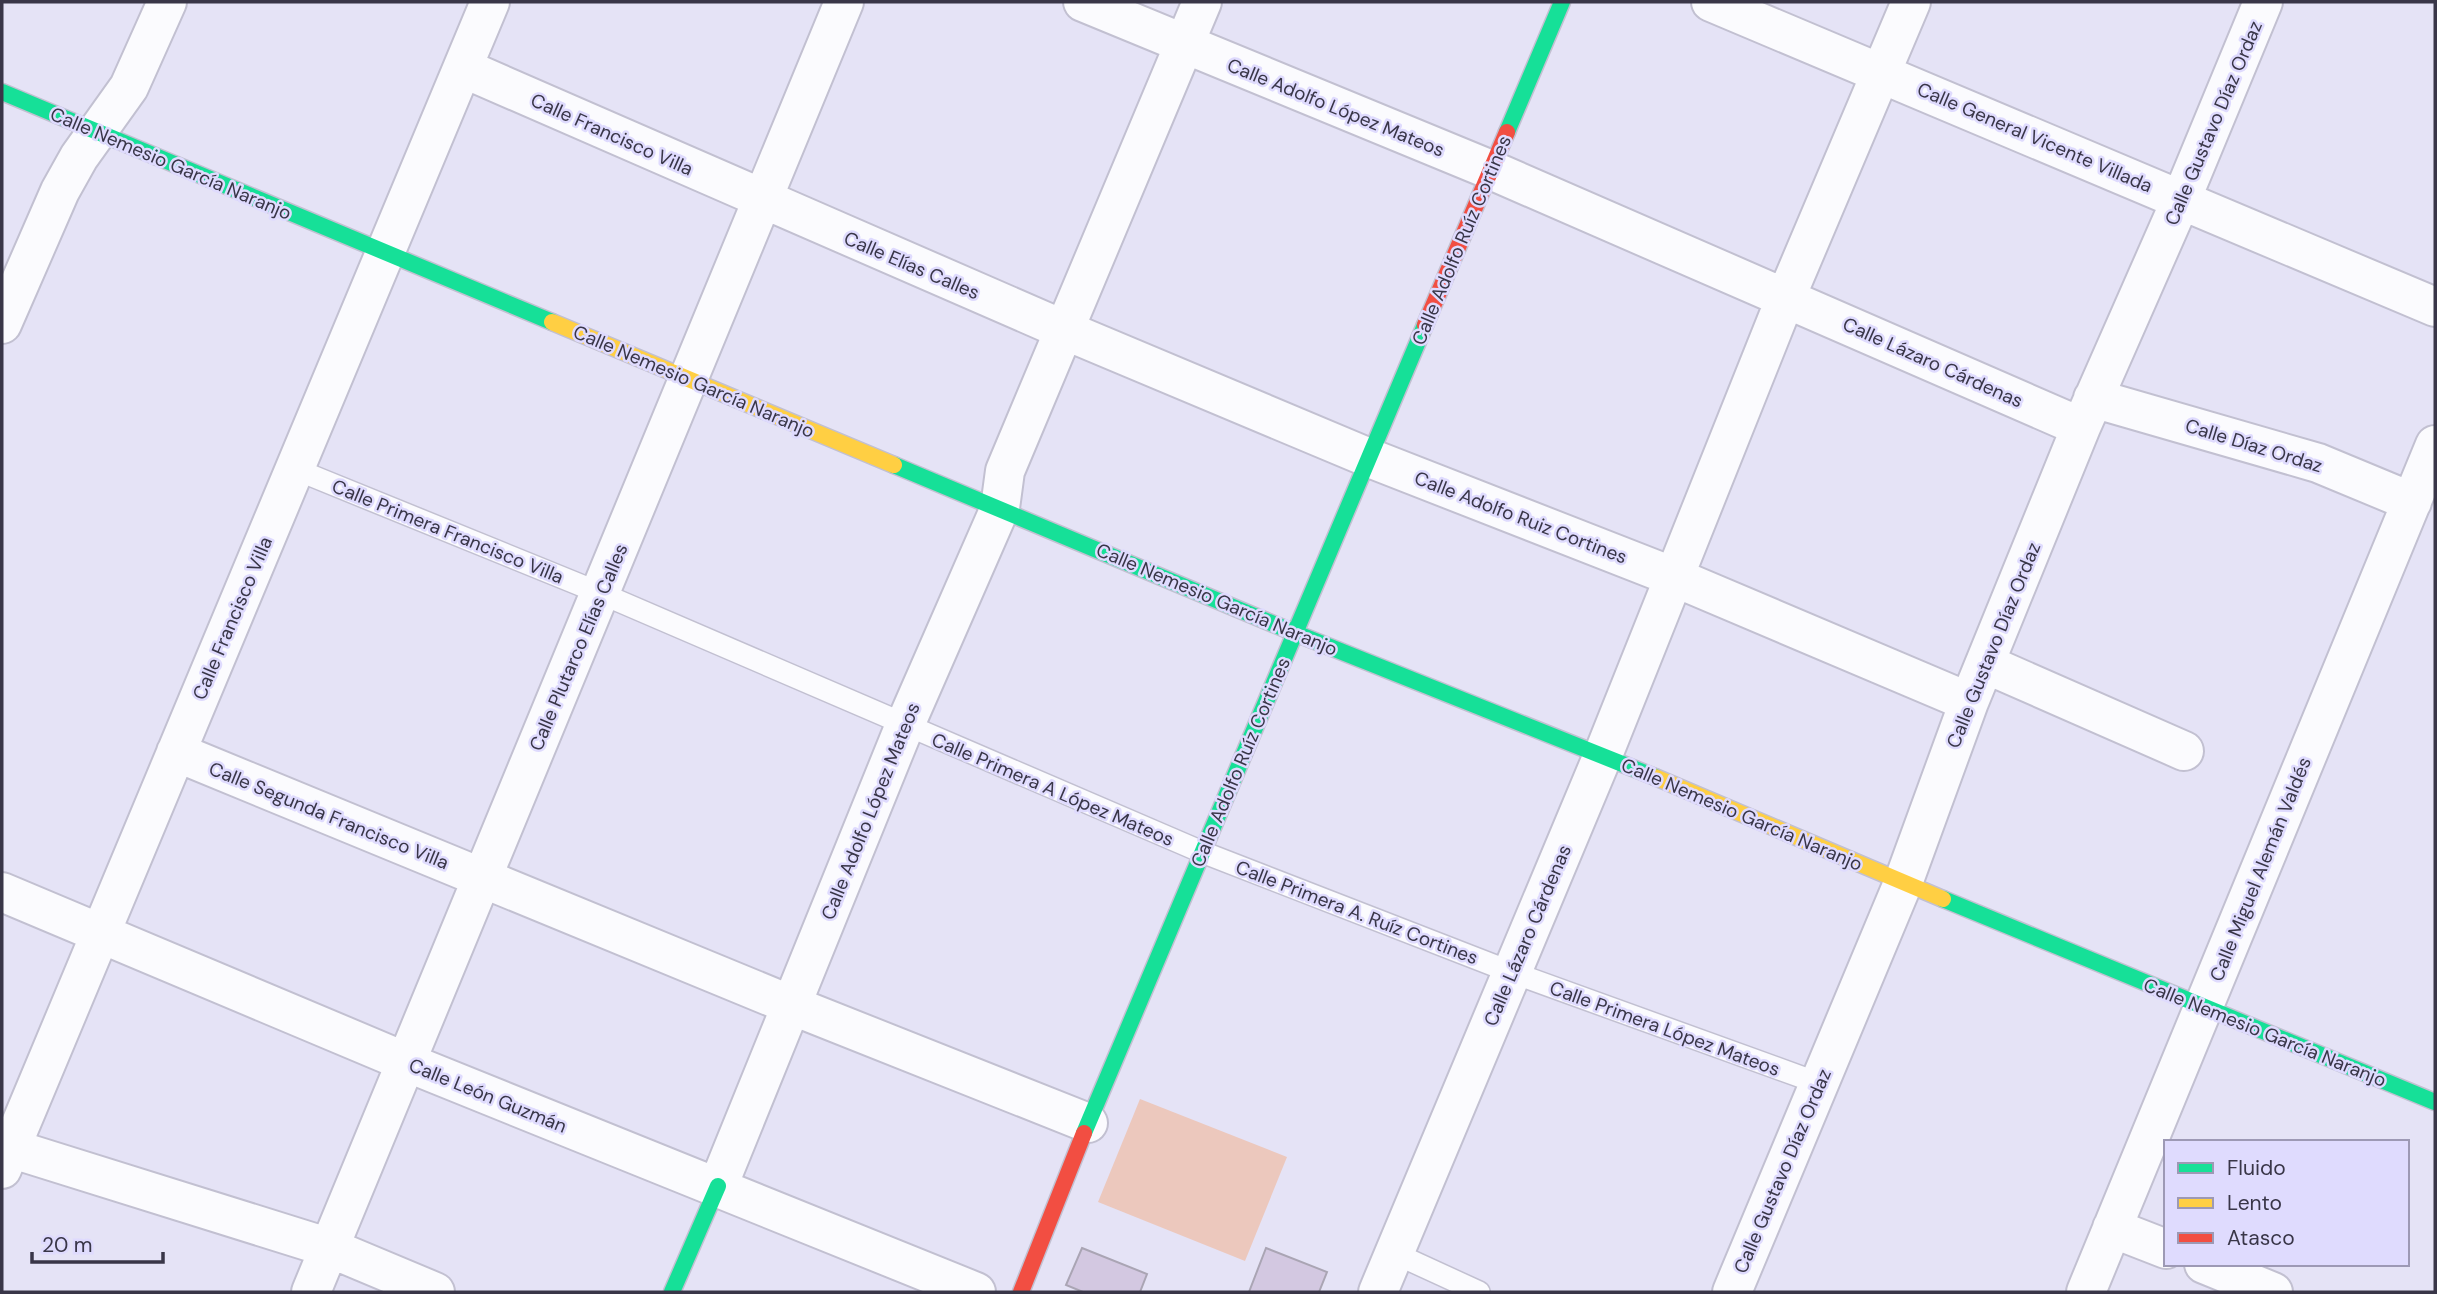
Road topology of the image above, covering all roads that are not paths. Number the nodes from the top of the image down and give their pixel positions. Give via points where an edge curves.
1 (167, 2) edge
2 (490, 2) edge
3 (844, 2) edge
4 (1083, 2) edge
5 (1202, 2) edge
6 (1562, 2) edge
7 (1712, 2) edge
8 (1911, 2) edge
9 (2263, 2) edge
10 (1181, 44) junction
11 (463, 68) junction
12 (1882, 71) junction
13 (2, 92) edge
14 (97, 133) junction
15 (1491, 170) junction
16 (2181, 200) junction
17 (761, 201) junction
18 (385, 254) junction
19 (1786, 297) junction
20 (2435, 307) edge
21 (2, 324) edge
22 (1062, 329) junction
23 (688, 379) junction
24 (2087, 412) junction
25 (2435, 445) edge
26 (1367, 457) junction
27 (295, 469) junction
28 (2412, 502) junction
29 (1000, 508) junction
30 (1674, 577) junction
31 (600, 593) junction
32 (1295, 632) junction
33 (1986, 664) junction
34 (1969, 702) junction
35 (905, 725) junction
36 (2184, 751) dead end
37 (176, 752) junction
38 (1603, 754) junction
39 (1202, 852) junction
40 (482, 878) junction
41 (1903, 883) junction
42 (2, 892) edge
43 (100, 934) junction
44 (1511, 972) junction
45 (791, 1005) junction
46 (2203, 1007) junction
47 (406, 1062) junction
48 (1818, 1083) junction
49 (2435, 1102) edge
50 (1088, 1123) junction
51 (6, 1158) edge
52 (718, 1186) junction
53 (2112, 1228) junction
54 (330, 1248) junction
55 (2164, 1248) edge
56 (1394, 1253) junction
57 (2209, 1266) edge
58 (311, 1292) edge
59 (435, 1292) edge
60 (672, 1292) edge
61 (975, 1292) edge
62 (1021, 1292) edge
63 (1378, 1292) edge
64 (1479, 1292) edge
65 (1732, 1292) edge
66 (2086, 1292) edge
67 (2273, 1292) edge

1 - 14 street via 129,87
2 - 11 street, Calle Francisco Villa
3 - 17 street, Calle Plutarco Elías Calles
4 - 10 street
5 - 10 street, Calle Adolfo López Mateos
6 - 15 street, Calle Adolfo Ruíz Cortines
7 - 12 street, Calle General Vicente Villada
8 - 12 street, Calle Lázaro Cárdenas
9 - 16 street, Calle Gustavo Díaz Ordaz
10 - 15 street, Calle Adolfo López Mateos
10 - 22 street, Calle Adolfo López Mateos
11 - 17 street, Calle Francisco Villa
11 - 18 street, Calle Francisco Villa
12 - 16 street, Calle General Vicente Villada
12 - 19 street, Calle Lázaro Cárdenas
13 - 14 street, Calle Nemesio García Naranjo
14 - 18 street, Calle Nemesio García Naranjo
14 - 21 street via 60,191
15 - 19 street
15 - 26 street, Calle Adolfo Ruíz Cortines
16 - 20 street, Calle General Vicente Villada
16 - 24 street, Calle Gustavo Díaz Ordaz
17 - 22 street, Calle Elías Calles
17 - 23 street, Calle Plutarco Elías Calles
18 - 23 street, Calle Nemesio García Naranjo
18 - 27 street, Calle Francisco Villa
19 - 24 street, Calle Lázaro Cárdenas
19 - 30 street, Calle Lázaro Cárdenas
22 - 26 street
22 - 29 street, Calle Adolfo López Mateos via 1005,471
23 - 29 street, Calle Nemesio García Naranjo
23 - 31 street, Calle Plutarco Elías Calles
24 - 28 street, Calle Díaz Ordaz via 2318,463
24 - 33 street, Calle Gustavo Díaz Ordaz
25 - 28 street, Calle Miguel Alemán Valdés
26 - 30 street, Calle Adolfo Ruiz Cortines
26 - 32 street, Calle Adolfo Ruíz Cortines
27 - 31 lane, Calle Primera Francisco Villa
27 - 37 street, Calle Francisco Villa
28 - 46 street, Calle Miguel Alemán Valdés
29 - 32 street, Calle Nemesio García Naranjo
29 - 35 street, Calle Adolfo López Mateos
30 - 34 street
30 - 38 street, Calle Lázaro Cárdenas
31 - 35 lane, Calle Primera Francisco Villa
31 - 40 street, Calle Plutarco Elías Calles
32 - 38 street, Calle Nemesio García Naranjo
32 - 39 street, Calle Adolfo Ruíz Cortines
33 - 34 street, Calle Gustavo Díaz Ordaz
33 - 36 street
34 - 41 street, Calle Gustavo Díaz Ordaz
35 - 39 lane, Calle Primera A López Mateos
35 - 45 street, Calle Adolfo López Mateos
37 - 40 street, Calle Segunda Francisco Villa
37 - 43 street, Calle Francisco Villa
38 - 41 street, Calle Nemesio García Naranjo
38 - 44 street, Calle Lázaro Cárdenas
39 - 44 lane, Calle Primera A. Ruíz Cortines
39 - 50 street, Calle Adolfo Ruíz Cortines
40 - 45 street, Calle Segunda Francisco Villa
40 - 47 street, Calle Plutarco Elías Calles
41 - 46 street, Calle Nemesio García Naranjo
41 - 48 street, Calle Gustavo Díaz Ordaz
42 - 43 street, Calle León Guzmán
43 - 47 street, Calle León Guzmán
43 - 51 street, Calle Francisco Villa
44 - 48 lane, Calle Primera López Mateos
44 - 56 street, Calle Lázaro Cárdenas
45 - 50 street, Calle Segunda Francisco Villa
45 - 52 street, Calle Adolfo López Mateos
46 - 49 street, Calle Nemesio García Naranjo
46 - 53 street, Calle Miguel Alemán Valdés
47 - 52 street, Calle León Guzmán
47 - 54 street, Calle Plutarco Elías Calles
48 - 65 street, Calle Gustavo Díaz Ordaz
50 - 62 street, Calle Adolfo Ruíz Cortines
51 - 54 street
52 - 60 street, Calle Adolfo López Mateos
52 - 61 street, Calle León Guzmán
53 - 55 street
53 - 66 street, Calle Miguel Alemán Valdés
54 - 58 street, Calle Plutarco Elías Calles
54 - 59 street
56 - 63 street, Calle Lázaro Cárdenas
56 - 64 lane
57 - 67 street

